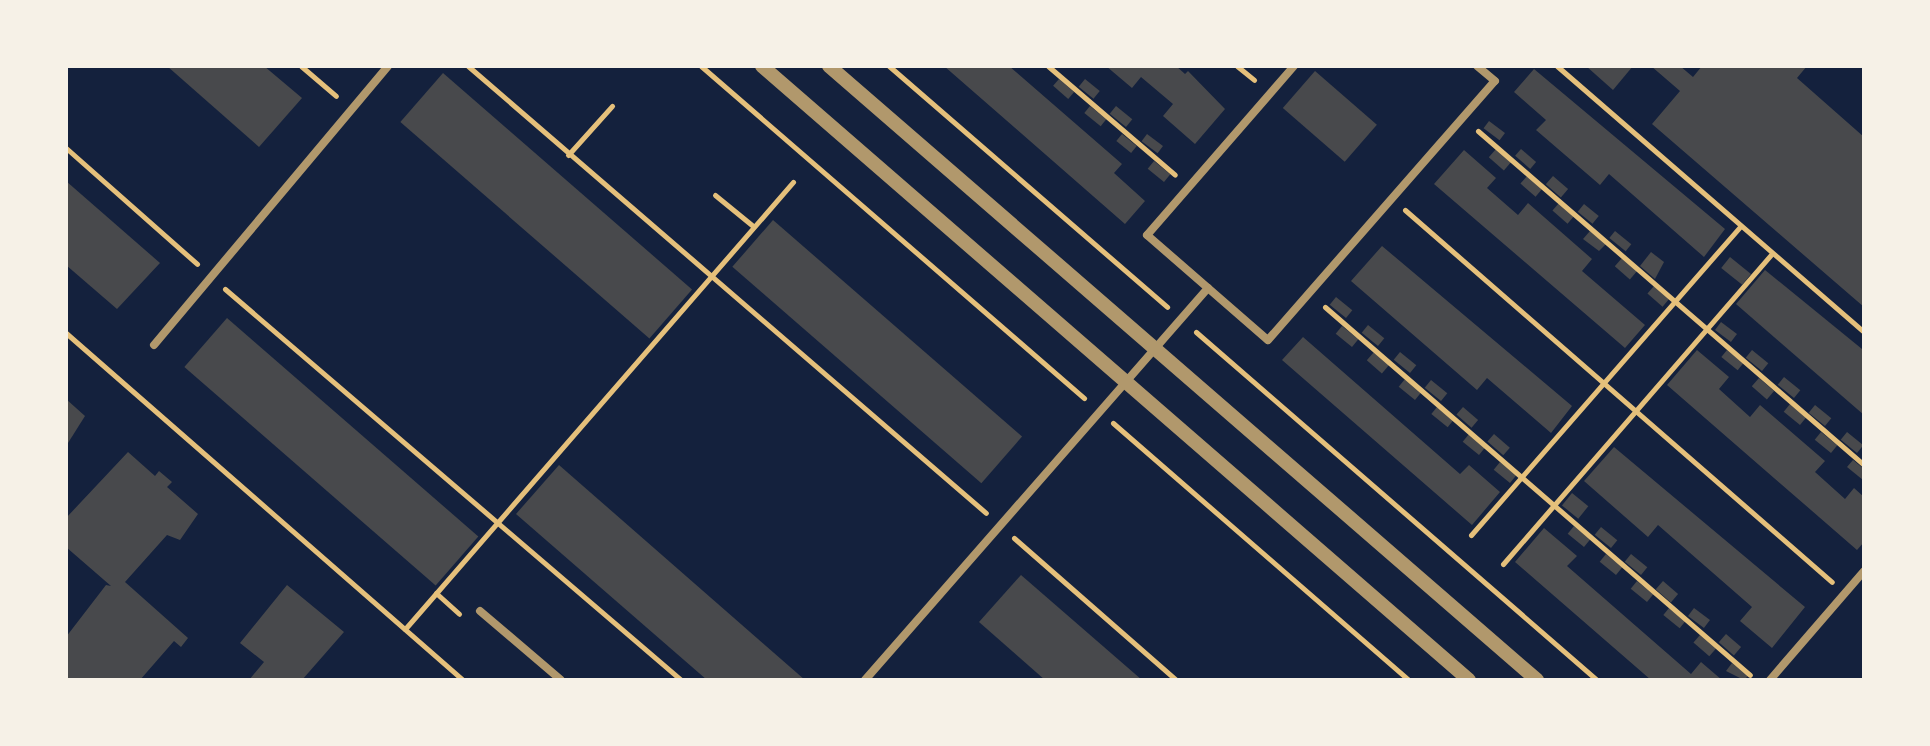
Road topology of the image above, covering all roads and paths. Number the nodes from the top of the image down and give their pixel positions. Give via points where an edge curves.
1 (301, 66) edge
2 (388, 66) edge
3 (468, 66) edge
4 (701, 66) edge
5 (762, 66) edge
6 (829, 66) edge
7 (889, 66) edge
8 (1048, 66) edge
9 (1294, 66) edge
10 (1477, 66) edge
11 (1557, 66) edge
12 (612, 106) dead end
13 (352, 110) junction
14 (1463, 117) junction
15 (66, 148) edge
16 (568, 155) junction
17 (793, 182) dead end
18 (1189, 187) junction
19 (715, 195) dead end
20 (1392, 199) junction
21 (753, 226) junction
22 (1740, 227) junction
23 (1772, 254) junction
24 (210, 276) junction
25 (706, 277) junction
26 (1208, 288) junction
27 (1309, 294) junction
28 (1674, 301) junction
29 (1181, 318) junction
30 (1706, 329) junction
31 (1864, 332) edge
32 (66, 333) edge
33 (154, 345) dead end
34 (1156, 348) junction
35 (1126, 382) junction
36 (1603, 383) junction
37 (1634, 411) junction
38 (1101, 412) junction
39 (1864, 465) edge
40 (1522, 476) junction
41 (1554, 505) junction
42 (497, 522) junction
43 (999, 525) junction
44 (1471, 535) dead end
45 (1503, 564) dead end
46 (1864, 571) edge
47 (1845, 593) junction
48 (480, 611) dead end
49 (405, 629) junction
50 (463, 680) edge
51 (561, 680) edge
52 (681, 680) edge
53 (865, 680) edge
54 (1176, 680) edge
55 (1409, 680) edge
56 (1469, 680) edge
57 (1537, 680) edge
58 (1597, 680) edge
59 (1756, 680) edge
60 (1770, 680) edge

1 - 13 path
2 - 13 street
3 - 16 path
4 - 38 path
5 - 35 street
6 - 34 street
7 - 29 path
8 - 18 path
9 - 18 street
10 - 14 street via 1495,81
11 - 22 path
12 - 16 path
13 - 24 street
14 - 20 street
14 - 28 path
15 - 24 path
16 - 25 path
17 - 21 path
18 - 26 street via 1147,235
19 - 21 path
20 - 27 street
20 - 36 path
21 - 25 path
22 - 23 path
22 - 28 path
23 - 30 path
23 - 31 path
24 - 33 street
24 - 42 path
25 - 42 path
25 - 43 path
26 - 27 street via 1268,340
26 - 29 street
27 - 40 path
28 - 30 path
28 - 36 path
29 - 34 street
29 - 58 path
30 - 37 path
30 - 39 path
32 - 49 path
34 - 35 street
34 - 57 street
35 - 38 street
35 - 56 street
36 - 37 path
36 - 40 path
37 - 41 path
37 - 47 path
38 - 43 street
38 - 55 path
40 - 41 path
40 - 44 path
41 - 45 path
41 - 59 path
42 - 49 path
42 - 52 path
43 - 53 street
43 - 54 path
46 - 47 street
47 - 60 street
48 - 51 street
49 - 50 path

